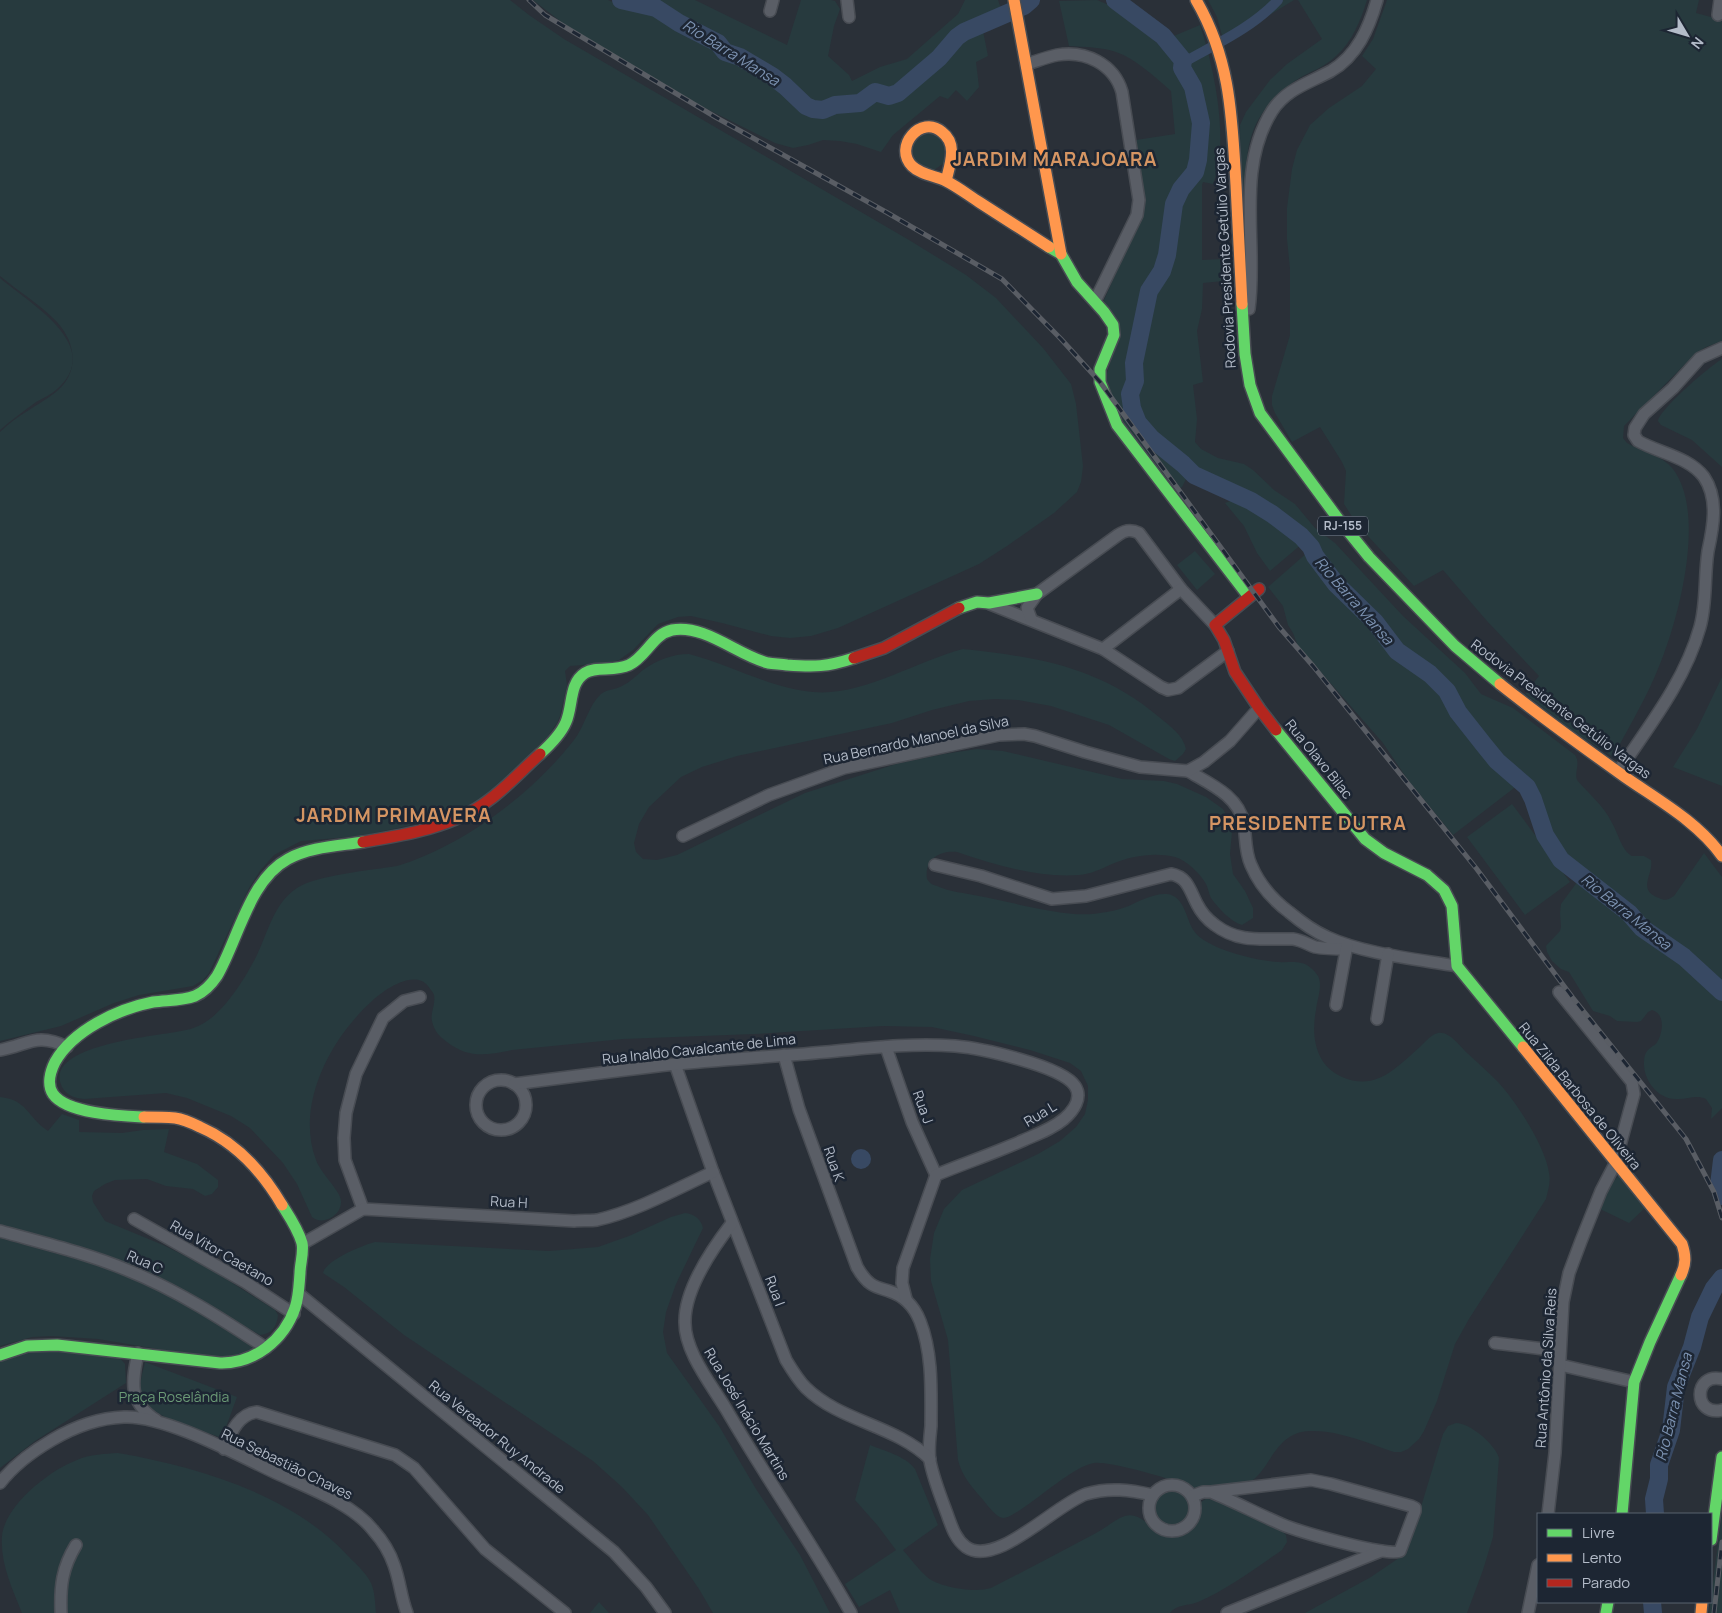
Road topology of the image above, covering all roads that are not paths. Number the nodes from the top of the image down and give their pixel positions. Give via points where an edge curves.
1 (847, 0) edge
2 (1014, 0) edge
3 (1196, 0) edge
4 (1377, 0) edge
5 (1720, 0) edge
6 (1718, 15) dead end
7 (849, 17) dead end
8 (1027, 64) junction
9 (946, 181) junction
10 (1061, 254) junction
11 (1246, 278) junction
12 (1095, 302) junction
13 (1722, 348) edge
14 (1181, 589) junction
15 (1259, 589) dead end
16 (1037, 594) junction
17 (1249, 597) junction
18 (988, 603) junction
19 (1031, 620) junction
20 (1214, 626) junction
21 (1102, 649) junction
22 (1228, 651) junction
23 (1259, 708) junction
24 (1188, 771) junction
25 (1618, 772) junction
26 (683, 836) dead end
27 (1722, 856) edge
28 (935, 865) dead end
29 (1346, 947) junction
30 (1388, 954) junction
31 (1457, 966) junction
32 (1559, 992) dead end
33 (420, 997) dead end
34 (1336, 1006) dead end
35 (1377, 1019) dead end
36 (67, 1047) junction
37 (886, 1047) junction
38 (0, 1050) edge
39 (784, 1055) junction
40 (675, 1064) junction
41 (514, 1084) junction
42 (1615, 1164) junction
43 (713, 1172) junction
44 (936, 1175) junction
45 (362, 1210) junction
46 (134, 1219) dead end
47 (732, 1224) junction
48 (0, 1231) edge
49 (302, 1244) junction
50 (903, 1268) junction
51 (880, 1288) junction
52 (299, 1294) junction
53 (906, 1299) junction
54 (294, 1314) junction
55 (1495, 1343) dead end
56 (266, 1348) junction
57 (1560, 1351) junction
58 (138, 1353) junction
59 (0, 1355) edge
60 (1560, 1365) junction
61 (1722, 1379) edge
62 (1634, 1382) junction
63 (1722, 1410) edge
64 (174, 1428) junction
65 (930, 1437) junction
66 (909, 1442) junction
67 (224, 1449) junction
68 (1722, 1457) edge
69 (930, 1459) junction
70 (0, 1483) edge
71 (1212, 1492) junction
72 (1153, 1496) junction
73 (1192, 1496) junction
74 (1548, 1513) edge
75 (1622, 1513) edge
76 (1712, 1532) edge
77 (76, 1545) dead end
78 (1381, 1551) junction
79 (1537, 1570) edge
80 (405, 1610) edge
81 (562, 1612) edge
82 (61, 1613) edge
83 (665, 1613) edge
84 (851, 1613) edge
85 (1227, 1613) edge
86 (1528, 1613) edge

1 - 7 street
2 - 8 street
3 - 11 street, Rodovia Presidente Getúlio Vargas / RJ-155 via 1214,35 1226,76
4 - 11 street via 1367,31 1347,58 1286,95 1271,112 1253,167
5 - 6 street
8 - 10 street
8 - 12 street via 1057,55 1086,56 1114,74 1122,92 1139,208
9 - 9 street via 952,151 948,137 933,127 916,131 906,146 910,164 918,171
9 - 10 street
10 - 12 street via 1077,282
11 - 25 street, Rodovia Presidente Getúlio Vargas / RJ-155 via 1244,345 1250,385 1260,413 1339,520 1369,557 1455,646 1510,692
12 - 17 street via 1113,325 1114,335 1100,369 1100,382 1117,425
13 - 25 street via 1696,362 1644,414 1635,428 1634,435 1638,441 1686,462 1702,475 1712,495 1714,523 1704,606 1696,639 1670,696
14 - 16 street via 1134,530 1123,532
14 - 20 street
14 - 21 street
15 - 17 street
16 - 18 street
16 - 19 street via 1027,608
17 - 20 street
18 - 19 street
18 - 36 street via 964,605 884,648 834,665 768,663 693,630 666,631 625,667 590,670 582,674 575,684 568,718 560,733 492,798 435,827 309,851 283,861 262,884 219,972 205,990 189,998 161,1000 131,1008 96,1025
19 - 21 street
20 - 22 street, Rua Olavo Bilac
21 - 22 street via 1151,683 1173,690
22 - 23 street, Rua Olavo Bilac via 1235,672
23 - 24 street via 1230,741
23 - 31 street, Rua Olavo Bilac via 1365,839 1427,876 1444,890 1452,906
24 - 26 street, Rua Bernardo Manoel da Silva via 1140,767 1035,736 999,736 844,768 769,795
24 - 29 street via 1236,804 1244,824 1251,864 1273,898 1304,924
25 - 27 street, Rodovia Presidente Getúlio Vargas / RJ-155 via 1697,828
28 - 29 street via 1052,898 1086,896 1171,874 1186,881 1205,916 1230,934 1248,940 1293,939 1323,948
29 - 30 street
29 - 34 street
30 - 31 street
30 - 35 street
31 - 42 street, Rua Zilda Barbosa de Oliveira
32 - 42 street, Rua Antônio da Silva Reis via 1634,1088
33 - 45 street via 404,1001 383,1018 356,1074 346,1113 344,1138 345,1160
36 - 38 street via 37,1040
36 - 49 street via 53,1064 49,1080 50,1089 59,1100 87,1112 176,1118 197,1125 227,1142 253,1162 265,1177
37 - 39 street, Rua Inaldo Cavalcante de Lima
37 - 44 street, Rua J via 912,1122
37 - 44 street, Rua L via 955,1046 984,1050 1059,1074 1076,1088 1075,1107 1053,1127
39 - 40 street, Rua Inaldo Cavalcante de Lima
39 - 51 street, Rua K via 799,1108 857,1267 865,1279
40 - 41 street, Rua Inaldo Cavalcante de Lima
40 - 43 street, Rua I
41 - 41 street, Rua Inaldo Cavalcante de Lima via 525,1098 526,1108 521,1120 505,1130 487,1126 476,1108 480,1092 494,1081 506,1080
42 - 57 street, Rua Antônio da Silva Reis via 1569,1273 1563,1302
42 - 62 street, Rua Zilda Barbosa de Oliveira via 1682,1244 1686,1256 1684,1268
43 - 45 street, Rua H via 662,1196 596,1220
43 - 47 street, Rua I
44 - 50 street
45 - 49 street
46 - 54 street, Rua Vitor Caetano
47 - 66 street, Rua I via 786,1360 796,1377 839,1411
47 - 84 street, Rua José Inácio Martins via 711,1253 690,1294 685,1314 686,1338 692,1353
48 - 56 street, Rua C via 128,1270 224,1320
49 - 52 street
50 - 51 street via 894,1282
50 - 53 street
51 - 53 street
52 - 54 street
52 - 83 street, Rua Vereador Ruy Andrade via 614,1552
53 - 65 street via 920,1320 927,1348
54 - 56 street via 281,1334
55 - 57 street
56 - 58 street via 237,1362 222,1363
57 - 60 street, Rua Antônio da Silva Reis
58 - 59 street via 55,1344
58 - 64 street via 133,1378 137,1399 149,1415
60 - 62 street
60 - 74 street, Rua Antônio da Silva Reis
61 - 63 street via 1706,1382 1700,1391 1701,1402 1709,1409
62 - 75 street
64 - 67 street, Rua Sebastião Chaves
64 - 70 street, Rua Sebastião Chaves via 125,1417 100,1420 62,1434 34,1452
65 - 66 street via 922,1445
65 - 69 street
66 - 69 street, Rua I
67 - 80 street, Rua Sebastião Chaves via 329,1498 360,1517 372,1528 391,1558
67 - 81 street via 236,1424 246,1415 257,1412 395,1455 414,1468 485,1549
68 - 76 street
69 - 72 street via 954,1533 964,1545 978,1552 1005,1545 1085,1495 1121,1489
71 - 73 street
71 - 78 street via 1301,1531
71 - 78 street via 1311,1480 1413,1506 1415,1511 1400,1551
72 - 73 street via 1164,1486 1173,1485 1186,1489
72 - 73 street via 1149,1508 1153,1520 1162,1528 1174,1531 1186,1526 1194,1517 1196,1508
77 - 82 street via 63,1572
78 - 85 street
79 - 86 street

